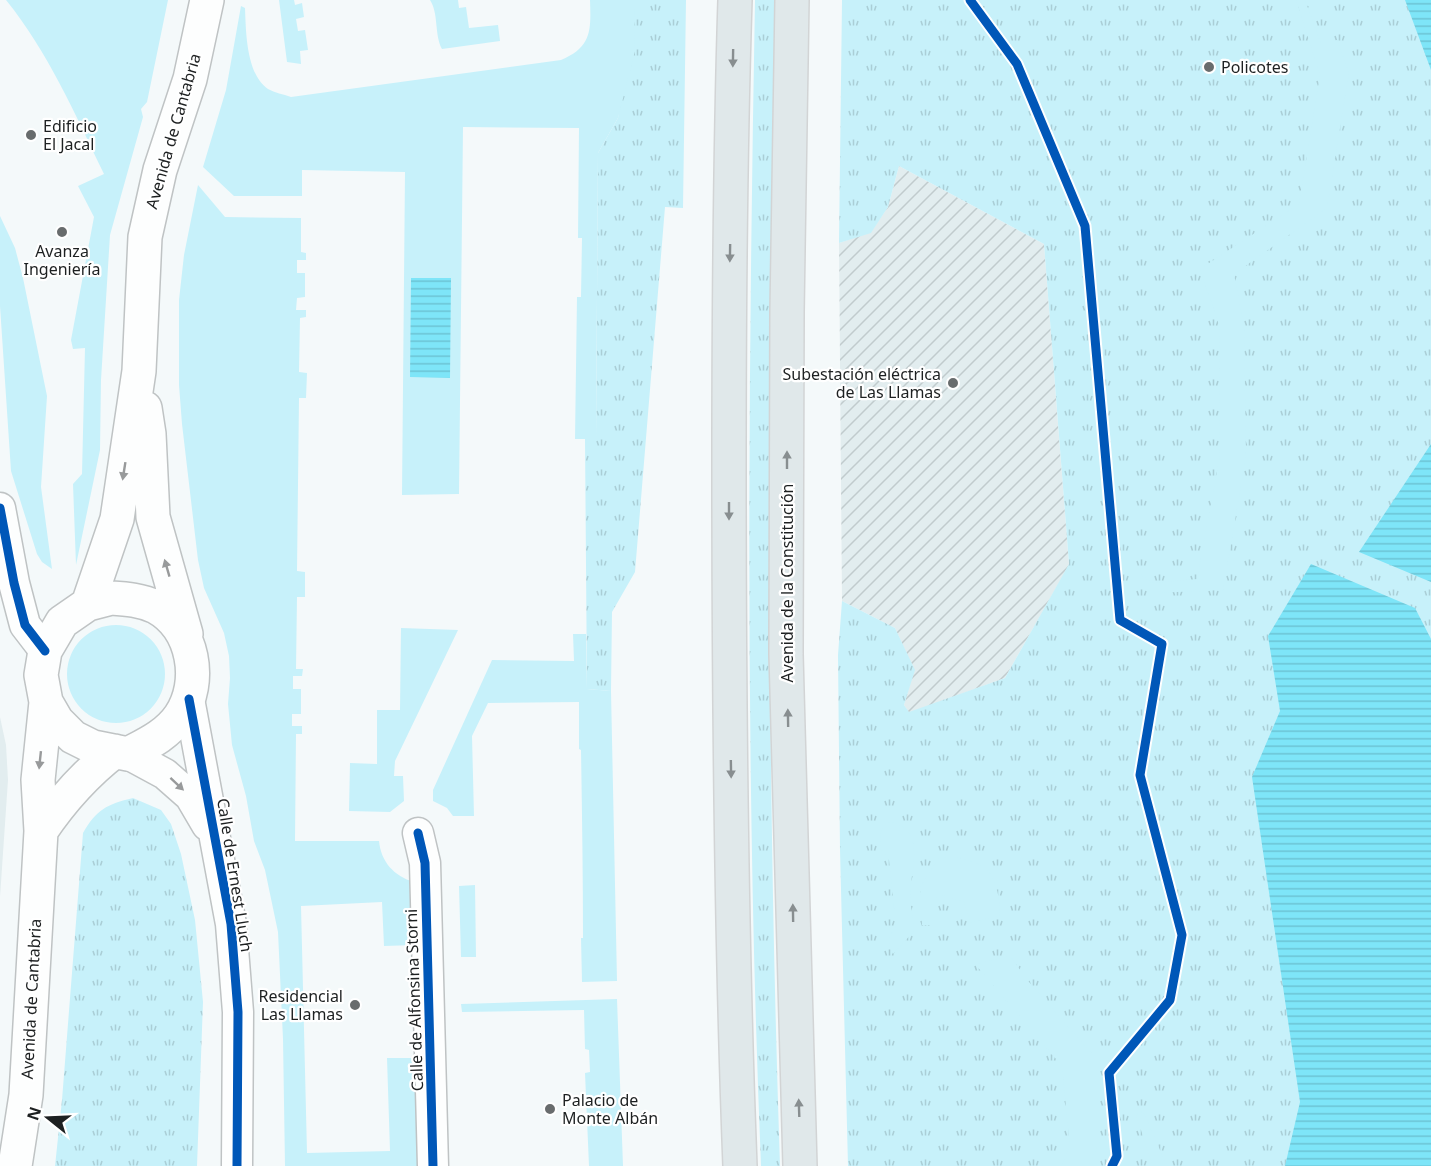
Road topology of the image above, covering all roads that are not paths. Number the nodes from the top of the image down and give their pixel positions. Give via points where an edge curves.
1 (207, 0) edge
2 (735, 0) edge
3 (792, 0) edge
4 (139, 371) junction
5 (0, 508) edge
6 (88, 604) junction
7 (189, 644) junction
8 (45, 651) junction
9 (189, 699) junction
10 (46, 702) junction
11 (122, 752) junction
12 (40, 831) junction
13 (418, 834) dead end
14 (215, 838) junction
15 (15, 1166) edge
16 (237, 1166) edge
17 (433, 1166) edge
18 (740, 1166) edge
19 (800, 1166) edge

1 - 4 main road, Avenida de Cantabria via 190,79 160,170 145,237
2 -> 18 main road via 729,311 729,654
19 -> 3 main road, Avenida de la Constitución via 786,654
4 -> 6 main road, Avenida de Cantabria via 117,519
7 -> 4 main road, Avenida de Cantabria via 153,517 149,434
5 - 8 street via 25,625
6 - 7 main road via 111,598 135,600 157,608
6 - 8 main road via 62,622
7 - 9 main road via 193,672
8 - 10 main road via 41,675
9 - 11 main road via 168,730
9 - 14 street, Calle de Ernest Lluch
10 - 11 main road via 57,721 74,737 93,747
10 -> 12 main road, Avenida de Cantabria via 38,780
11 - 12 main road via 91,770 56,807
11 -> 14 street, Calle de Ernest Lluch via 165,774 190,796
12 - 15 main road, Avenida de Cantabria via 26,1095
13 - 17 street, Calle de Alfonsina Storni via 425,863
14 - 16 street, Calle de Ernest Lluch via 231,924 238,1012

